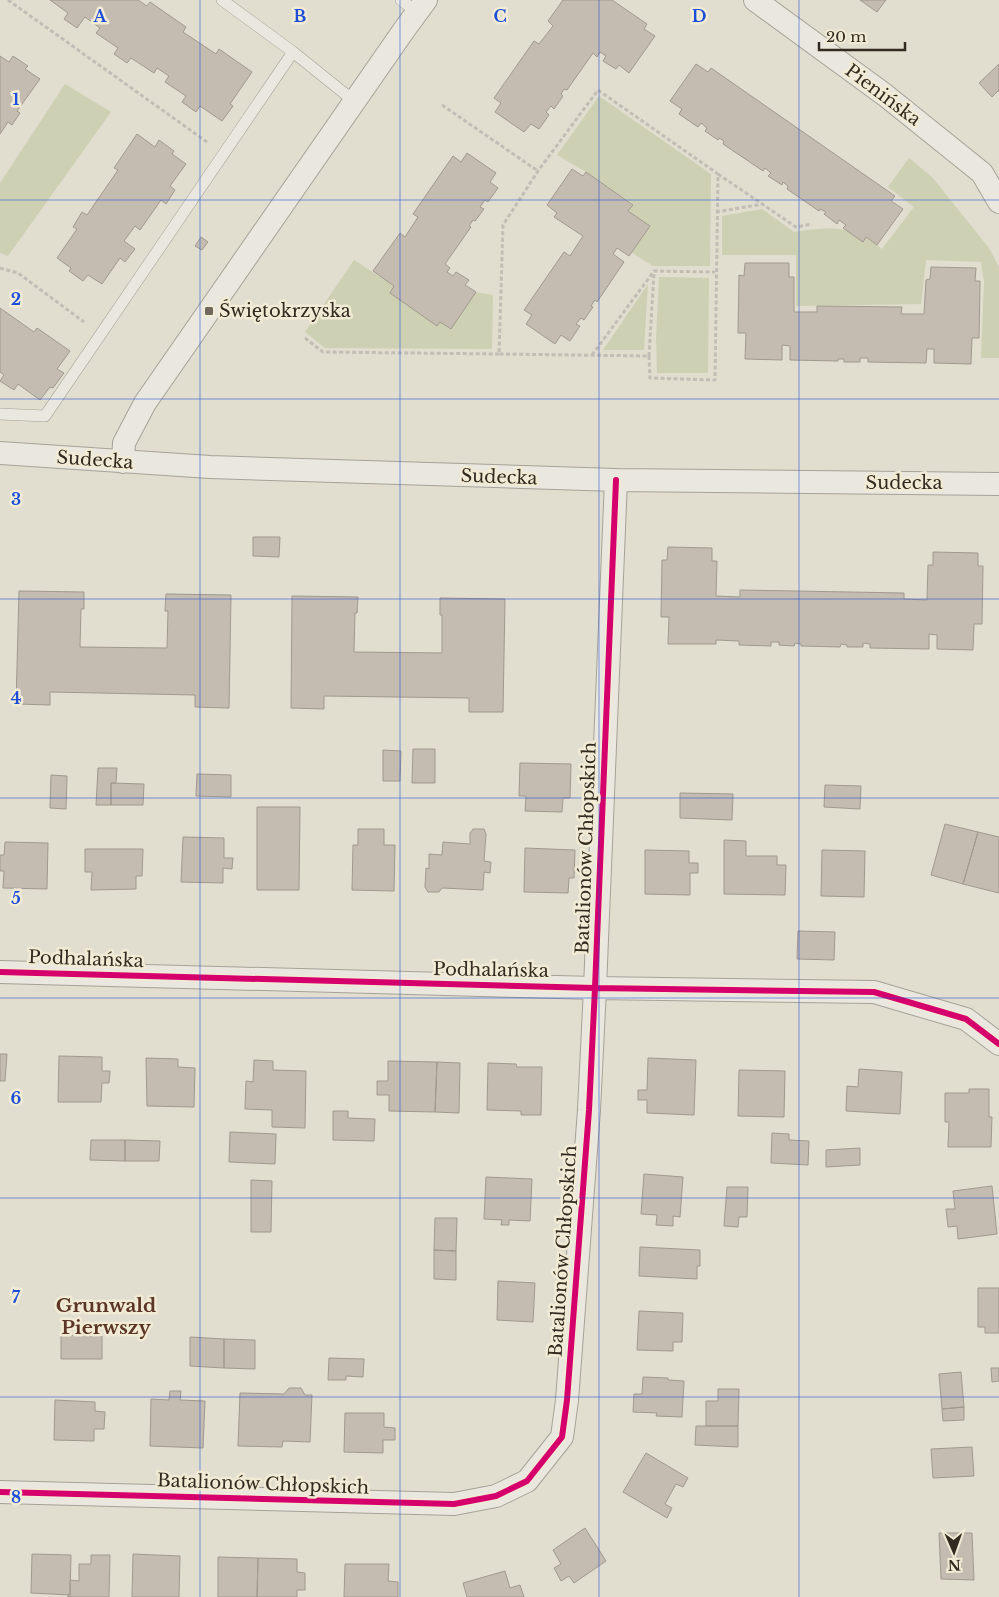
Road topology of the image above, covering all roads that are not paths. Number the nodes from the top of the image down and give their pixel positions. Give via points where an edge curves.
1 (222, 0) edge
2 (755, 0) edge
3 (415, 4) edge
4 (294, 52) junction
5 (354, 101) junction
6 (999, 202) edge
7 (0, 414) edge
8 (0, 453) edge
9 (123, 462) junction
10 (616, 480) junction
11 (999, 484) edge
12 (0, 972) edge
13 (595, 988) junction
14 (999, 1044) edge
15 (0, 1492) edge

1 - 4 lane
2 - 6 street, Pienińska via 885,95 982,173
3 - 5 street
4 - 5 lane
4 - 7 lane via 45,416
5 - 9 street via 145,402 124,443
8 - 9 street, Sudecka
9 - 10 street, Sudecka
10 - 11 street, Sudecka
10 - 13 street, Batalionów Chłopskich
12 - 13 street, Podhalańska
13 - 14 street, Podhalańska via 874,992 966,1019
13 - 15 street, Batalionów Chłopskich via 588,1119 562,1437 527,1481 496,1496 454,1504

